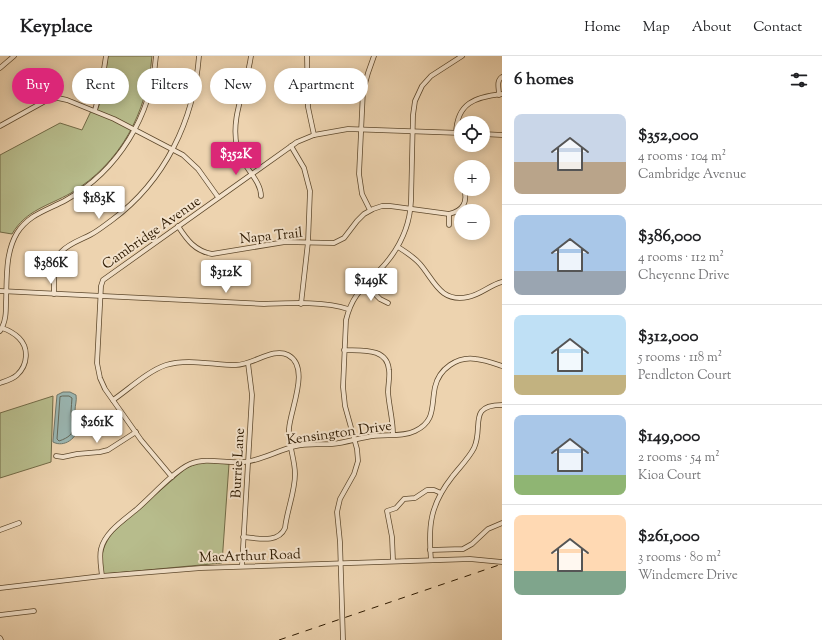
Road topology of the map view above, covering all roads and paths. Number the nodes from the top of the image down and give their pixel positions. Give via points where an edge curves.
1 (14, 56) edge
2 (106, 56) edge
3 (156, 56) edge
4 (199, 56) edge
5 (251, 56) edge
6 (307, 56) edge
7 (374, 56) edge
8 (462, 56) edge
9 (0, 68) edge
10 (502, 77) edge
11 (501, 94) edge
12 (94, 110) junction
13 (459, 116) edge
14 (0, 126) edge
15 (135, 129) junction
16 (361, 129) junction
17 (413, 132) junction
18 (454, 133) edge
19 (490, 134) edge
20 (314, 135) junction
21 (502, 135) edge
22 (291, 146) junction
23 (173, 150) junction
24 (251, 175) junction
25 (261, 196) dead end
26 (465, 196) edge
27 (218, 197) junction
28 (411, 208) junction
29 (370, 210) junction
30 (449, 214) junction
31 (449, 225) dead end
32 (178, 226) junction
33 (308, 242) junction
34 (398, 247) junction
35 (502, 282) edge
36 (365, 284) junction
37 (0, 291) edge
38 (7, 291) junction
39 (54, 294) junction
40 (100, 296) junction
41 (388, 303) dead end
42 (301, 304) junction
43 (348, 309) junction
44 (1, 329) edge
45 (344, 350) junction
46 (248, 363) junction
47 (502, 366) edge
48 (0, 383) edge
49 (113, 400) junction
50 (502, 405) edge
51 (136, 432) junction
52 (393, 434) junction
53 (355, 440) junction
54 (291, 447) junction
55 (56, 456) dead end
56 (248, 461) junction
57 (172, 477) junction
58 (441, 493) junction
59 (19, 523) dead end
60 (502, 523) edge
61 (0, 530) edge
62 (243, 537) junction
63 (430, 550) junction
64 (431, 560) junction
65 (393, 561) junction
66 (502, 562) edge
67 (341, 563) junction
68 (242, 565) junction
69 (102, 576) junction
70 (0, 588) edge
71 (34, 611) dead end
72 (0, 615) edge
73 (343, 640) edge

1 - 9 street
2 - 12 street via 98,103
3 - 15 street via 148,99
4 - 23 street via 191,104
5 - 24 street via 239,104 236,134 239,153
6 - 20 street via 308,107
7 - 16 street via 363,91
8 - 17 street via 435,73 422,86 414,105
10 - 11 street via 498,82
11 - 13 street via 478,98 467,104
12 - 14 street via 67,100 51,99 37,104
12 - 15 street
15 - 23 street
15 - 38 street via 117,156 92,182 23,224 9,252
16 - 17 street, Cambridge Avenue
16 - 20 street, Cambridge Avenue via 343,129
16 - 29 street via 360,184
17 - 18 street, Cambridge Avenue
17 - 28 street
19 - 21 street
20 - 22 street, Cambridge Avenue
22 - 24 street, Cambridge Avenue
22 - 33 street via 304,168 310,191
23 - 27 street via 193,164
23 - 39 street via 149,185 126,209 61,253 55,266
24 - 25 street via 260,188
24 - 27 street, Cambridge Avenue
26 - 30 street via 464,205
27 - 32 street, Cambridge Avenue
28 - 29 street via 387,206
28 - 30 street
28 - 34 street via 406,230
29 - 33 street, Napa Trail via 338,242
30 - 31 street
32 - 33 street, Napa Trail via 192,245 212,254 285,242
32 - 40 street, Cambridge Avenue via 105,277
33 - 42 street
34 - 35 street via 415,258 435,286 451,296 467,298
34 - 36 street
36 - 41 street via 380,299
36 - 43 street
37 - 38 street
38 - 39 street
38 - 44 street via 5,318
39 - 40 street
40 - 42 street
40 - 49 street, Cambridge Avenue via 97,369 101,382
42 - 43 street via 333,305
43 - 45 street
44 - 48 street via 22,341 26,355 24,366 17,375
45 - 52 street via 375,352 387,363
45 - 53 street via 344,395
46 - 49 street via 223,365 180,362 166,365 150,373
46 - 54 street via 278,353 288,355 297,365 297,391 289,428
46 - 56 street, Burrie Lane via 252,395
47 - 52 street, Kensington Drive via 475,358 453,363 438,379 432,414 426,424 414,432
49 - 51 street, Cambridge Avenue
50 - 58 street via 485,408 479,414 477,440 473,450
51 - 55 street via 105,450
51 - 57 street, Cambridge Avenue
52 - 53 street, Kensington Drive
53 - 54 street, Kensington Drive
53 - 67 street via 357,468 337,508
54 - 56 street, Kensington Drive
54 - 62 street via 295,482 284,530 280,536 274,538
56 - 57 street, Kensington Drive via 199,462 187,466
56 - 62 street, Burrie Lane
57 - 69 street, Kensington Drive via 107,537 100,551
58 - 63 street via 433,509
58 - 65 street via 427,490 415,498 404,499 396,508 387,511
59 - 61 street
60 - 63 street via 488,529 463,549
62 - 68 street, Burrie Lane
63 - 64 street
64 - 65 street, MacArthur Road
64 - 66 street, MacArthur Road via 481,559
65 - 67 street, MacArthur Road
67 - 68 street, MacArthur Road
67 - 73 street
68 - 69 street, MacArthur Road
69 - 70 street, MacArthur Road
71 - 72 street

